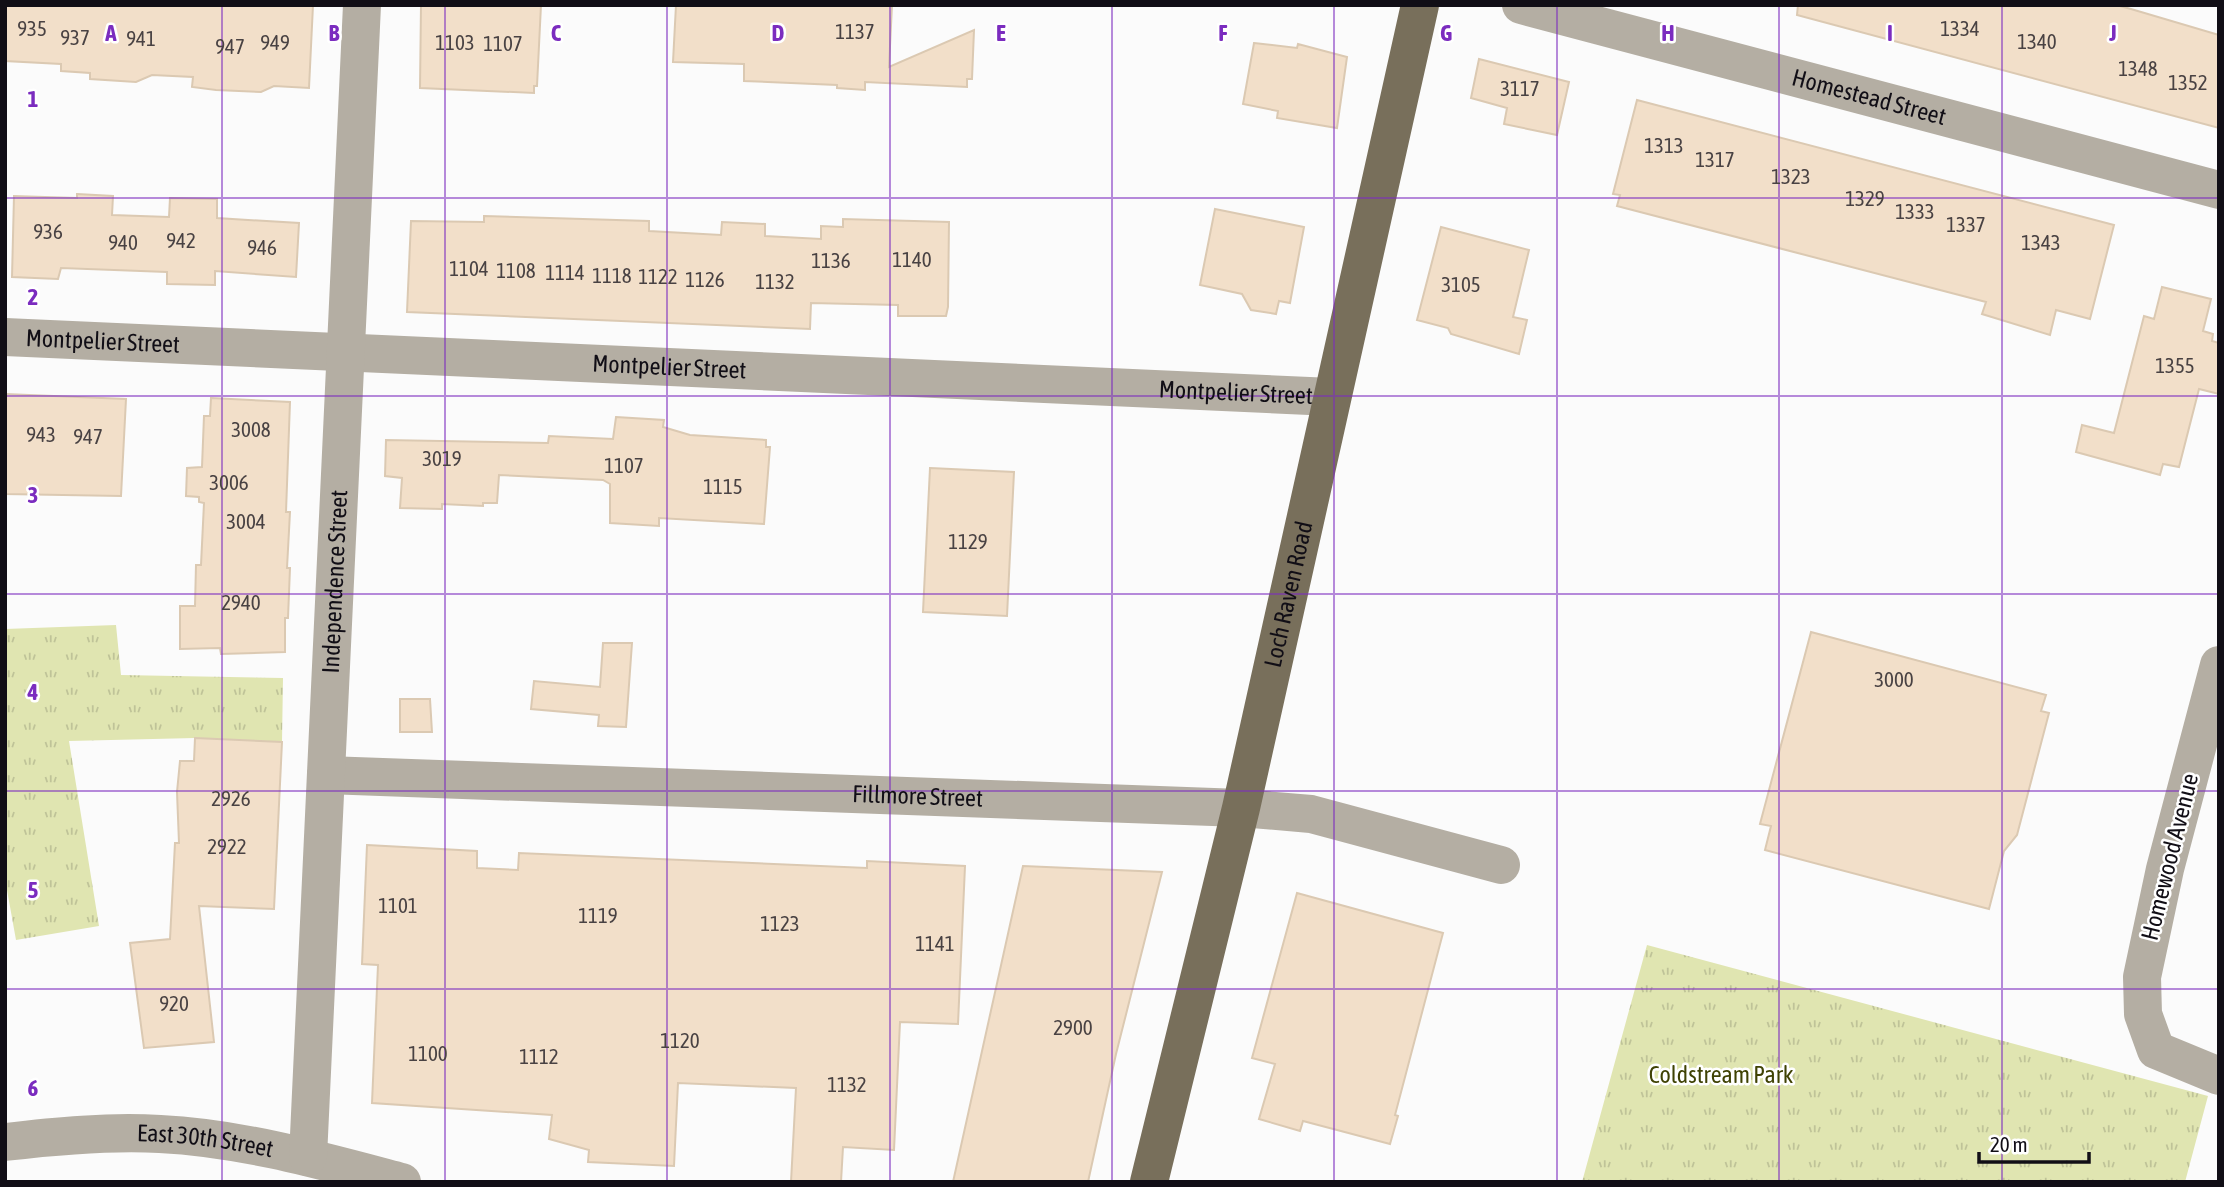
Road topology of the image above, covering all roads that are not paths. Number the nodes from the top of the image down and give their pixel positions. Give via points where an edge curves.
1 (362, 5) edge
2 (1420, 5) edge
3 (1521, 5) edge
4 (2219, 190) edge
5 (5, 337) edge
6 (346, 352) junction
7 (1332, 397) junction
8 (2219, 665) edge
9 (326, 775) junction
10 (1241, 808) junction
11 (1501, 865) dead end
12 (2219, 1076) edge
13 (5, 1142) edge
14 (308, 1157) junction
15 (402, 1182) edge
16 (1149, 1182) edge

1 - 6 street, Independence Street
2 - 7 main road, Loch Raven Road
3 - 4 street, Homestead Street
5 - 6 street, Montpelier Street
6 - 7 street, Montpelier Street
6 - 9 street, Independence Street
7 - 10 main road, Loch Raven Road
8 - 12 street, Homewood Avenue via 2165,869 2142,977 2143,1014 2155,1050
9 - 10 street, Fillmore Street
9 - 14 street, Independence Street
10 - 11 street, Fillmore Street via 1311,814
10 - 16 main road, Loch Raven Road
13 - 14 street, East 30th Street via 164,1134
14 - 15 street, East 30th Street

